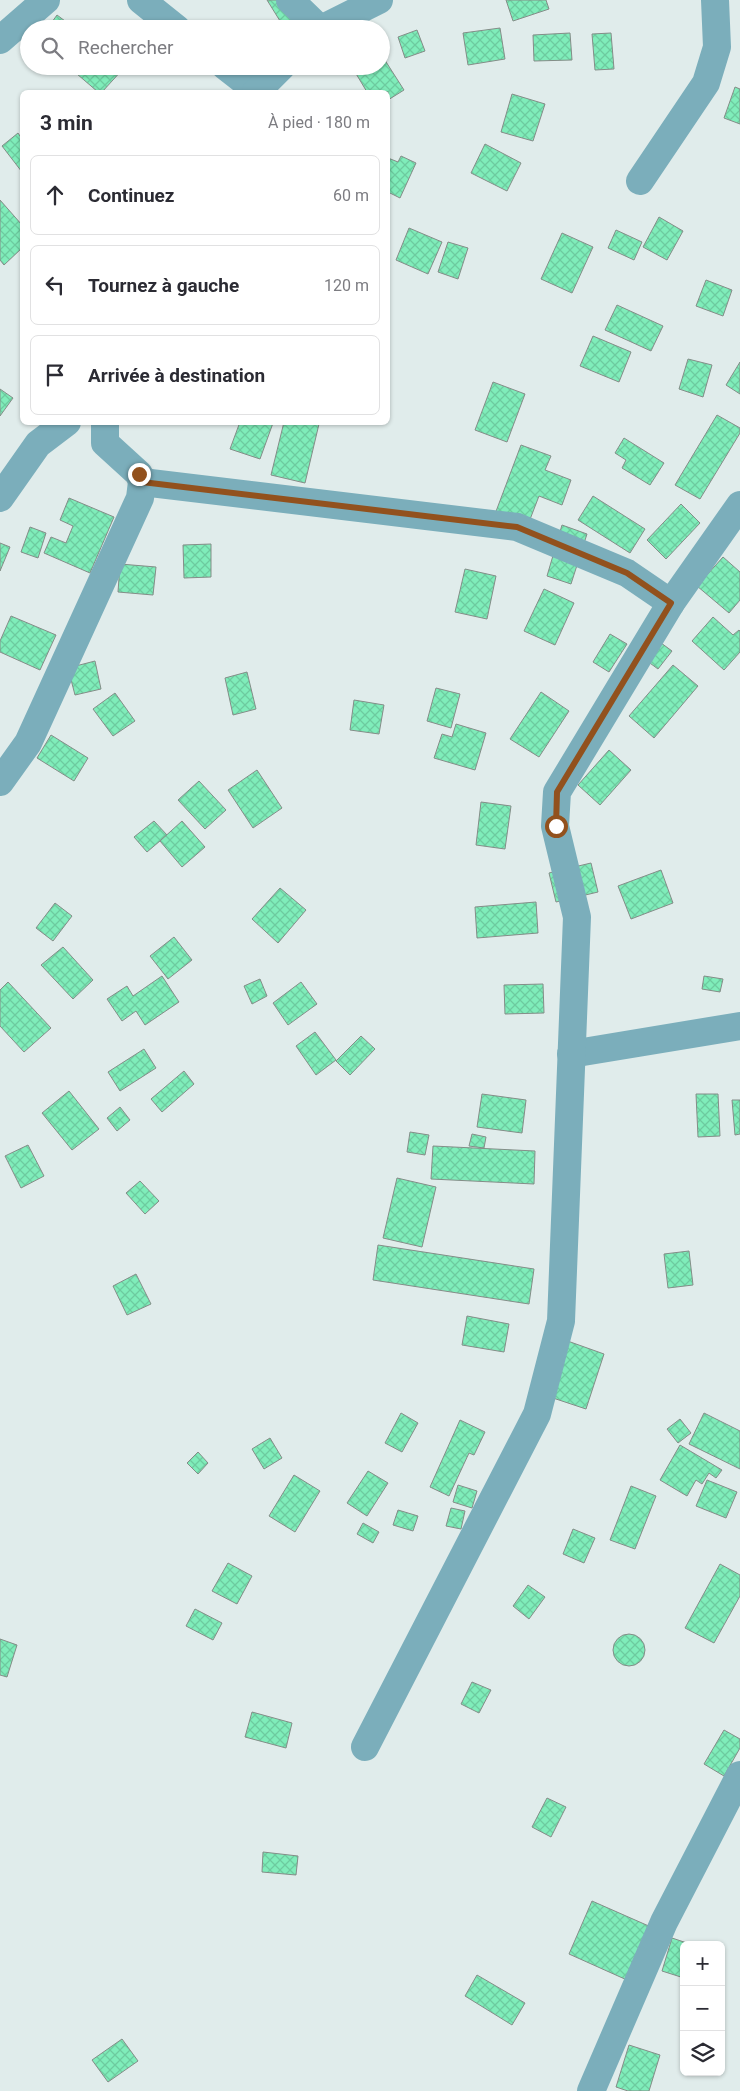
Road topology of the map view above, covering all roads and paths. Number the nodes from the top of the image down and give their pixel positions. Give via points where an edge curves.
1 (46, 0) edge
2 (140, 0) edge
3 (290, 0) edge
4 (379, 0) edge
5 (715, 0) edge
6 (23, 20) edge
7 (166, 20) edge
8 (311, 20) edge
9 (338, 20) edge
10 (20, 23) edge
11 (0, 40) edge
12 (236, 75) edge
13 (273, 75) edge
14 (254, 90) edge
15 (258, 90) edge
16 (640, 181) dead end
17 (63, 425) edge
18 (105, 425) edge
19 (142, 482) junction
20 (0, 498) edge
21 (740, 505) edge
22 (671, 603) junction
23 (0, 782) edge
24 (740, 1026) edge
25 (571, 1054) junction
26 (365, 1747) dead end
27 (740, 1775) edge
28 (591, 2091) edge

1 - 6 street
2 - 7 street
3 - 8 street
4 - 9 street
5 - 16 street via 717,47 706,83
10 - 11 street
12 - 14 street
13 - 15 street
17 - 20 street via 38,444
18 - 19 street via 106,443 139,474
19 - 22 street via 517,527 627,573
19 - 23 street via 140,498 28,743
21 - 22 street
22 - 25 street via 557,792 556,826 577,917
24 - 25 street
25 - 26 street via 561,1321 537,1414
27 - 28 street via 664,1922

